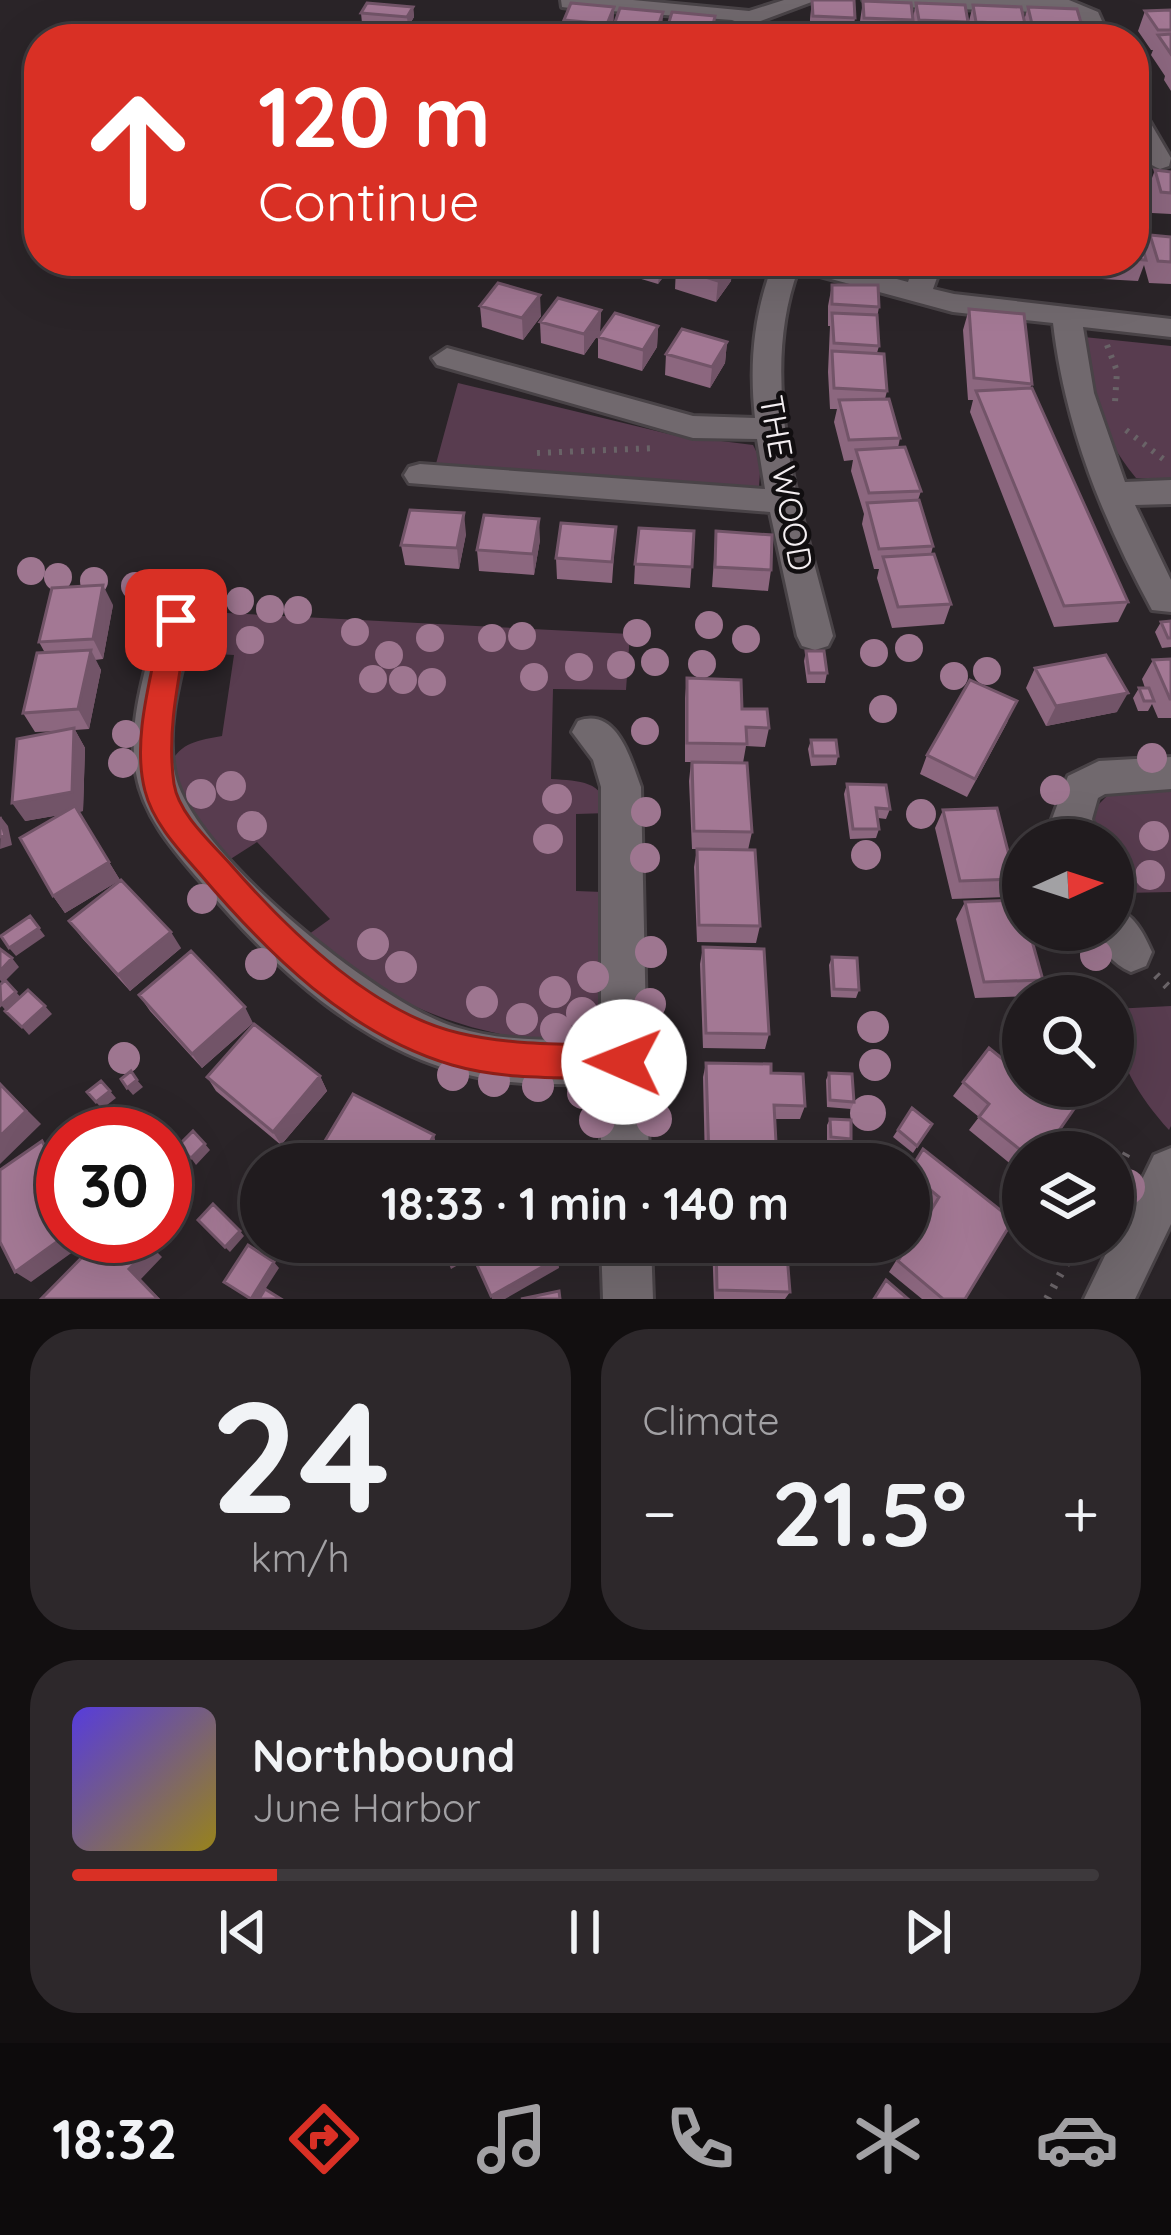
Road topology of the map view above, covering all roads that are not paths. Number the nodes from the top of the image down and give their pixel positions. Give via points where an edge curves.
1 (806, 0) edge
2 (874, 0) edge
3 (570, 2) edge
4 (631, 3) edge
5 (742, 24) edge
6 (755, 24) edge
7 (1093, 24) edge
8 (782, 276) edge
9 (850, 276) edge
10 (924, 276) edge
11 (917, 295) junction
12 (1067, 317) junction
13 (1171, 328) edge
14 (447, 358) dead end
15 (770, 429) junction
16 (420, 475) dead end
17 (1171, 492) edge
18 (1111, 494) junction
19 (786, 502) junction
20 (1165, 601) dead end
21 (176, 620) dead end
22 (815, 636) dead end
23 (591, 732) dead end
24 (1171, 773) edge
25 (1072, 819) edge
26 (624, 1062) junction
27 (625, 1143) edge
28 (1149, 1161) edge
29 (627, 1263) edge
30 (628, 1299) edge
31 (1109, 1299) edge

1 - 6 street
2 - 7 street via 1069,7
3 - 4 street
4 - 5 street via 737,14
8 - 15 street, THE WOOD via 770,308
9 - 11 street
10 - 11 street
11 - 12 street
12 - 13 street
12 - 18 street via 1085,426
14 - 15 street via 693,427
15 - 19 street, THE WOOD
16 - 19 street
17 - 18 street
18 - 20 street
19 - 22 street, THE WOOD
21 - 26 street via 160,696 160,791 181,829 251,911 314,971 452,1048 520,1060
23 - 26 street via 609,752 621,787
24 - 25 street via 1099,778 1082,788
26 - 27 street
28 - 31 street
29 - 30 street

